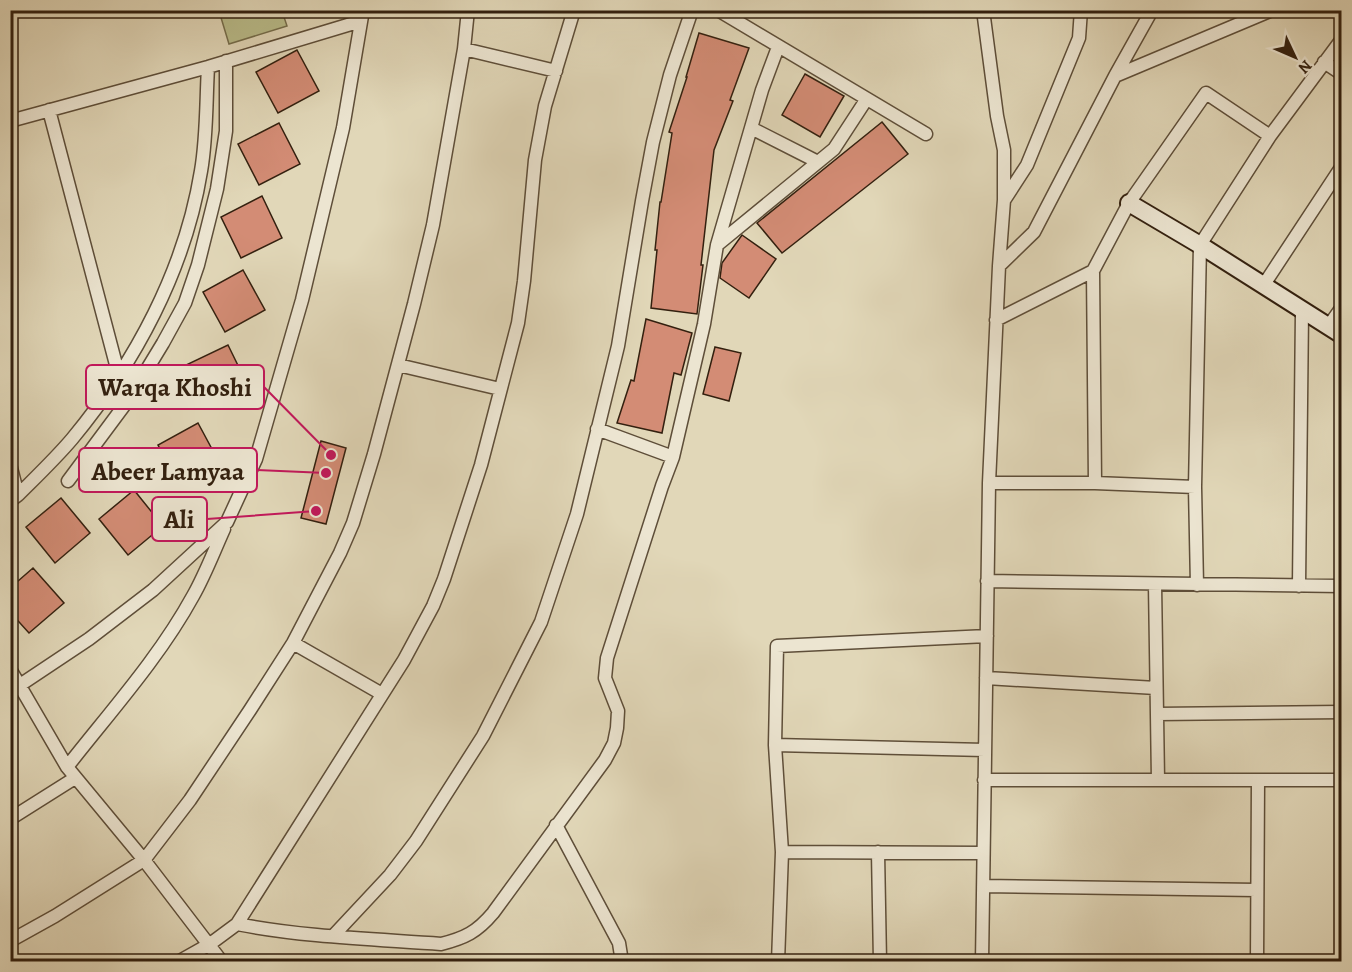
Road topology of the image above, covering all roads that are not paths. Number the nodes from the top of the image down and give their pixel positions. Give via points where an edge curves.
1 (468, 10) edge
2 (574, 10) edge
3 (692, 10) edge
4 (718, 10) edge
5 (983, 10) edge
6 (1081, 10) edge
7 (1152, 10) edge
8 (1272, 10) edge
9 (362, 16) edge
10 (1341, 39) edge
11 (778, 47) junction
12 (464, 49) junction
13 (226, 62) junction
14 (1324, 62) junction
15 (208, 67) junction
16 (556, 72) junction
17 (1341, 74) edge
18 (1115, 76) junction
19 (866, 100) junction
20 (49, 110) junction
21 (10, 121) edge
22 (751, 129) junction
23 (926, 134) dead end
24 (1270, 136) junction
25 (818, 162) junction
26 (1341, 166) edge
27 (1004, 200) junction
28 (1130, 203) junction
29 (1200, 245) junction
30 (717, 246) junction
31 (999, 266) junction
32 (1093, 271) junction
33 (1263, 286) junction
34 (1341, 308) edge
35 (1302, 311) junction
36 (996, 320) junction
37 (1335, 331) edge
38 (398, 365) junction
39 (119, 376) junction
40 (500, 389) junction
41 (597, 429) junction
42 (673, 457) junction
43 (10, 464) edge
44 (68, 481) dead end
45 (989, 483) junction
46 (1095, 483) junction
47 (1195, 487) junction
48 (14, 498) edge
49 (227, 522) junction
50 (987, 582) junction
51 (1155, 584) junction
52 (1197, 585) junction
53 (1299, 586) junction
54 (1341, 586) edge
55 (987, 636) junction
56 (293, 643) junction
57 (10, 669) edge
58 (986, 678) junction
59 (15, 687) edge
60 (1156, 688) junction
61 (382, 694) junction
62 (1341, 712) edge
63 (1156, 714) junction
64 (775, 745) junction
65 (985, 750) junction
66 (67, 767) junction
67 (75, 778) junction
68 (984, 780) junction
69 (1158, 780) junction
70 (1257, 780) junction
71 (1341, 780) edge
72 (10, 819) edge
73 (556, 825) junction
74 (782, 852) junction
75 (878, 852) junction
76 (983, 852) junction
77 (144, 860) junction
78 (983, 886) junction
79 (1257, 890) junction
80 (237, 924) junction
81 (333, 936) junction
82 (10, 941) edge
83 (210, 944) junction
84 (178, 962) edge
85 (222, 962) edge
86 (622, 962) edge
87 (778, 962) edge
88 (880, 962) edge
89 (982, 962) edge
90 (1257, 962) edge

1 - 12 street
2 - 16 street
3 - 41 street via 653,142 618,346
4 - 11 street
5 - 27 street via 1004,150
6 - 27 street via 1079,38 1027,165
7 - 18 street
8 - 18 street
9 - 13 street
9 - 49 street via 343,128 302,300 256,459
10 - 14 street
11 - 19 street
11 - 22 street
12 - 16 street
12 - 38 street via 433,225
13 - 15 street
13 - 44 street via 226,131 217,189 184,303 129,399
14 - 17 street
14 - 24 street
15 - 20 street
15 - 39 street via 201,171 184,240 160,300
16 - 40 street via 535,160 518,323
18 - 31 street via 1034,232
19 - 23 street
19 - 25 street via 834,149
20 - 21 street
20 - 39 street
22 - 25 street
22 - 30 street
24 - 28 street via 1206,93
24 - 29 street
25 - 30 street
26 - 33 street
27 - 31 street
28 - 29 street
28 - 32 street
29 - 33 street
29 - 47 street
30 - 42 street via 704,324
31 - 36 street
32 - 36 street
32 - 46 street
33 - 35 street
34 - 37 street
35 - 37 street
35 - 53 street
36 - 45 street
38 - 40 street
38 - 56 street via 353,523
39 - 48 street via 71,440
40 - 61 street via 481,465 444,579 404,660
41 - 42 street
41 - 81 street via 577,514 541,622 526,654 483,736 416,842
42 - 73 street via 607,658 605,678 618,711 614,743
43 - 48 street
45 - 46 street
45 - 50 street
46 - 47 street
47 - 52 street
49 - 59 street via 153,590
49 - 66 street via 193,596 164,643
50 - 51 street
50 - 55 street
51 - 52 street
51 - 60 street
52 - 53 street
53 - 54 street
55 - 58 street
55 - 64 street via 777,646
56 - 61 street
56 - 77 street via 190,800
57 - 59 street
58 - 60 street
58 - 65 street
59 - 66 street
60 - 63 street
61 - 80 street
62 - 63 street
63 - 69 street
64 - 65 street
64 - 74 street
65 - 68 street
66 - 67 street
67 - 72 street
67 - 77 street
68 - 69 street
68 - 76 street
69 - 70 street
70 - 71 street
70 - 79 street
73 - 81 street via 493,913 474,933 441,944
73 - 86 street via 620,944
74 - 75 street
74 - 87 street
75 - 76 street
75 - 88 street
76 - 78 street
77 - 82 street
77 - 83 street
78 - 79 street
78 - 89 street
79 - 90 street
80 - 81 street
80 - 83 street
83 - 84 street
83 - 85 street

